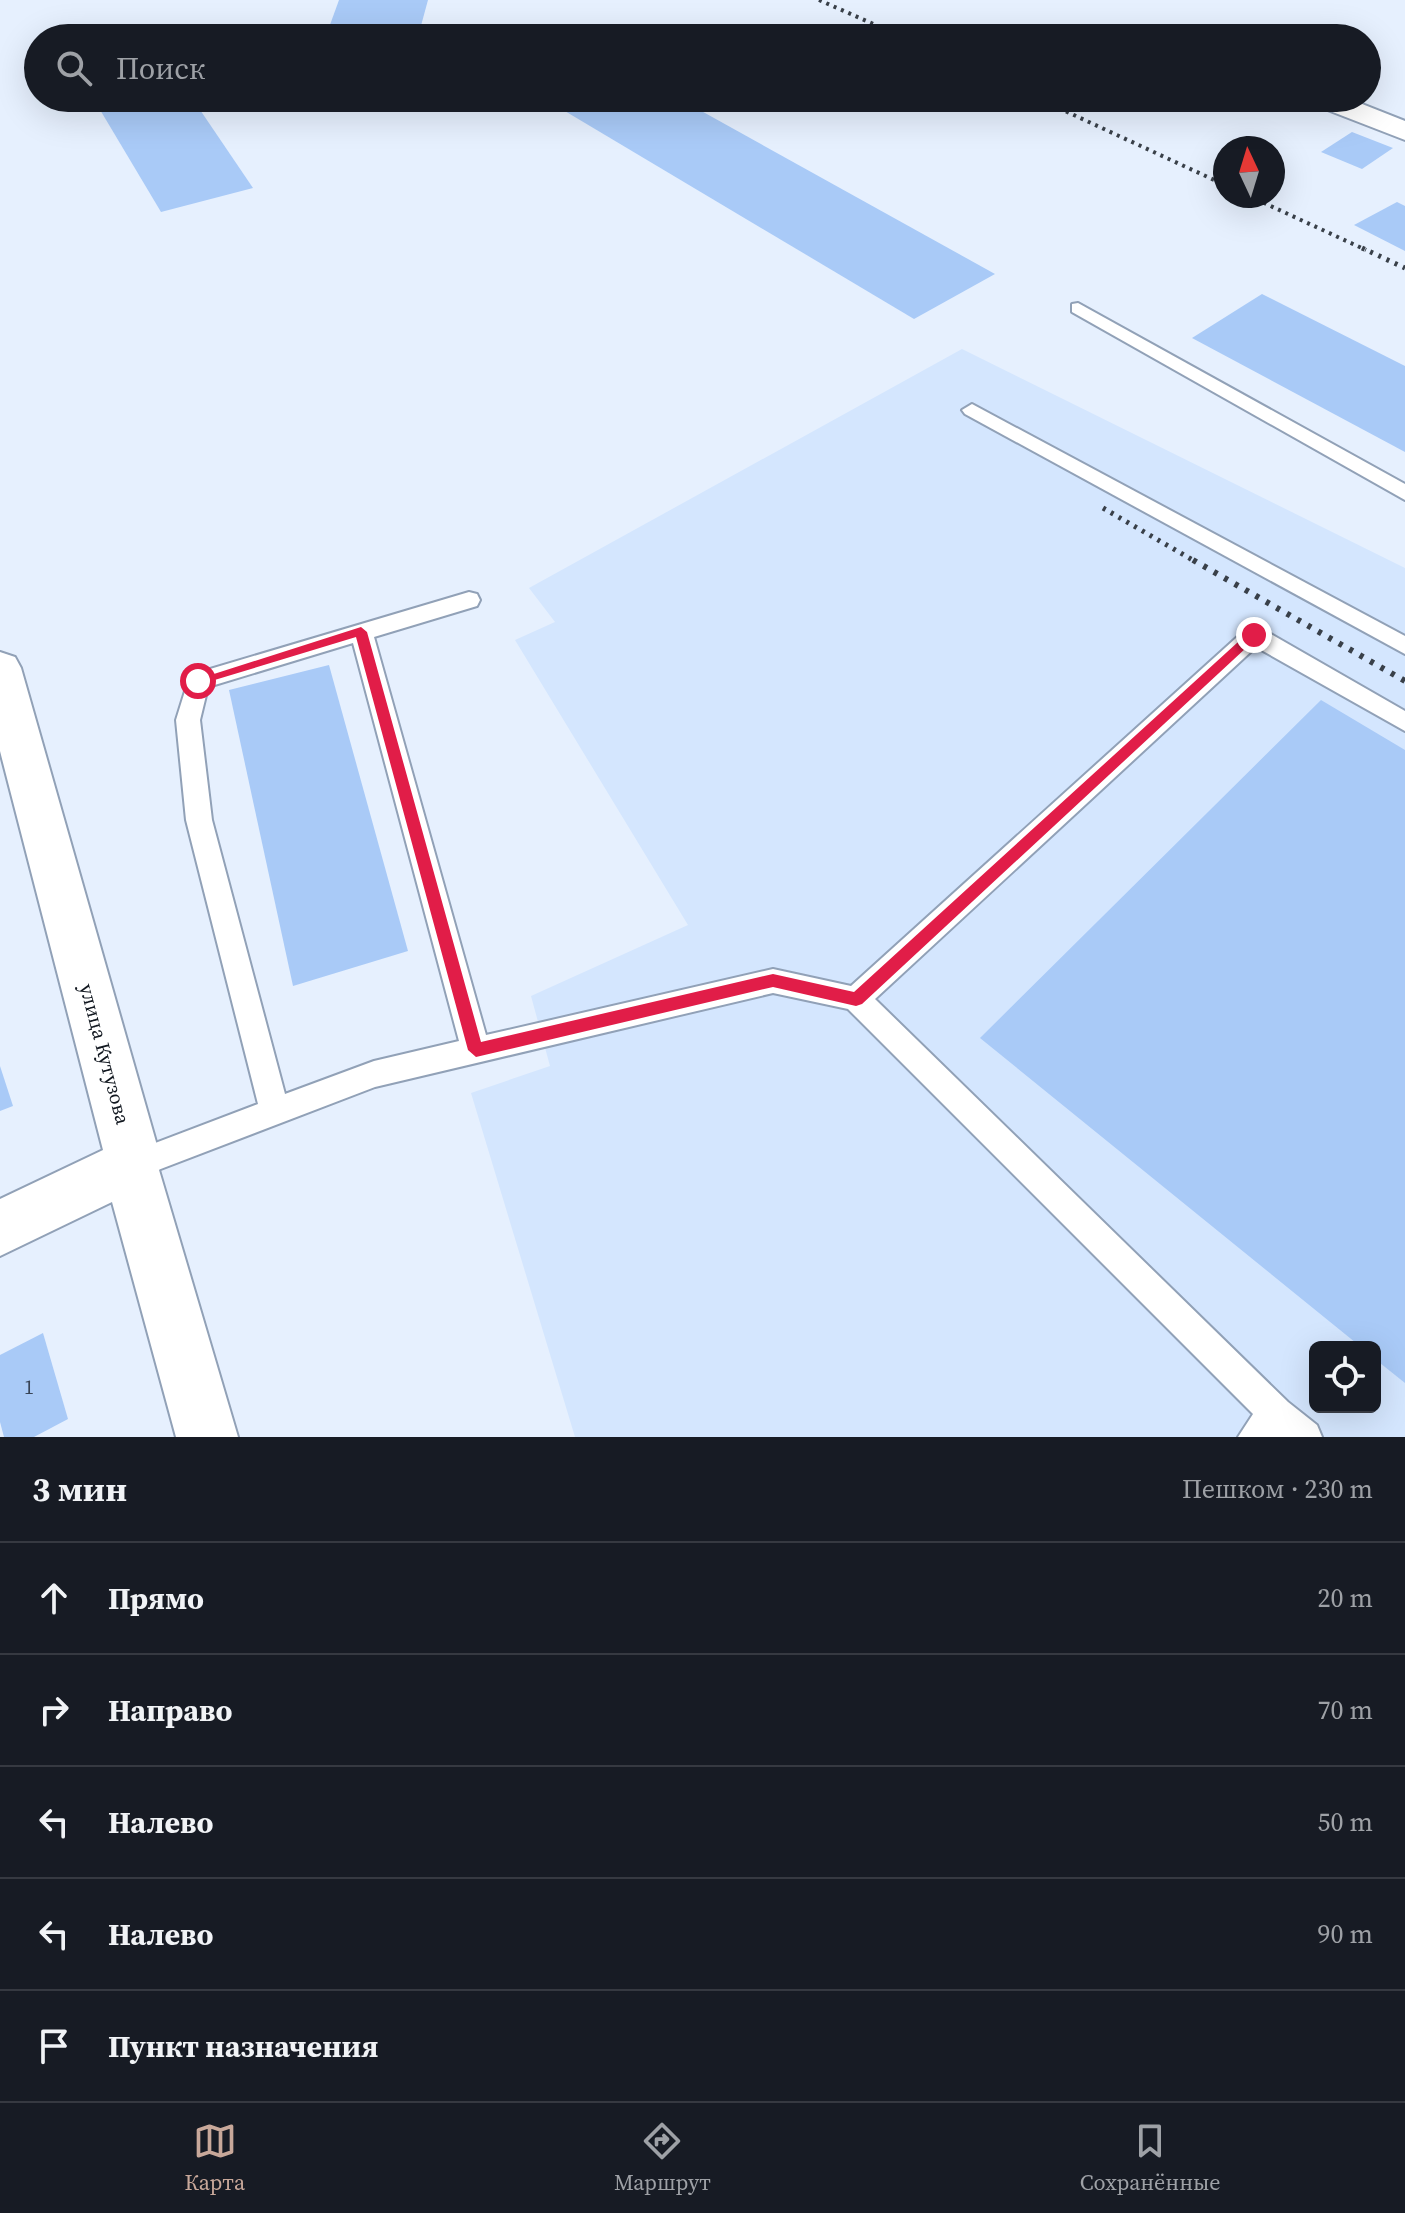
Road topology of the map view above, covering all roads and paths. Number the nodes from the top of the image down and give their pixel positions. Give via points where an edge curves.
1 (1357, 112) edge
2 (1405, 131) edge
3 (1078, 308) dead end
4 (972, 410) dead end
5 (1405, 493) edge
6 (469, 600) dead end
7 (361, 632) junction
8 (1405, 646) edge
9 (0, 668) edge
10 (1405, 722) edge
11 (856, 999) junction
12 (476, 1050) junction
13 (275, 1112) junction
14 (132, 1165) junction
15 (0, 1228) edge
16 (1266, 1426) edge
17 (207, 1437) edge
18 (1305, 1437) edge

1 - 2 street
3 - 5 lane
4 - 8 lane
6 - 7 lane
7 - 12 lane
7 - 13 lane via 198,681 188,720 199,820
9 - 14 street, улица Кутузова
10 - 11 lane via 1254,635
11 - 12 lane via 773,981
11 - 16 lane
12 - 13 lane via 374,1074
13 - 14 lane
14 - 15 street
14 - 17 street, улица Кутузова
16 - 18 lane

